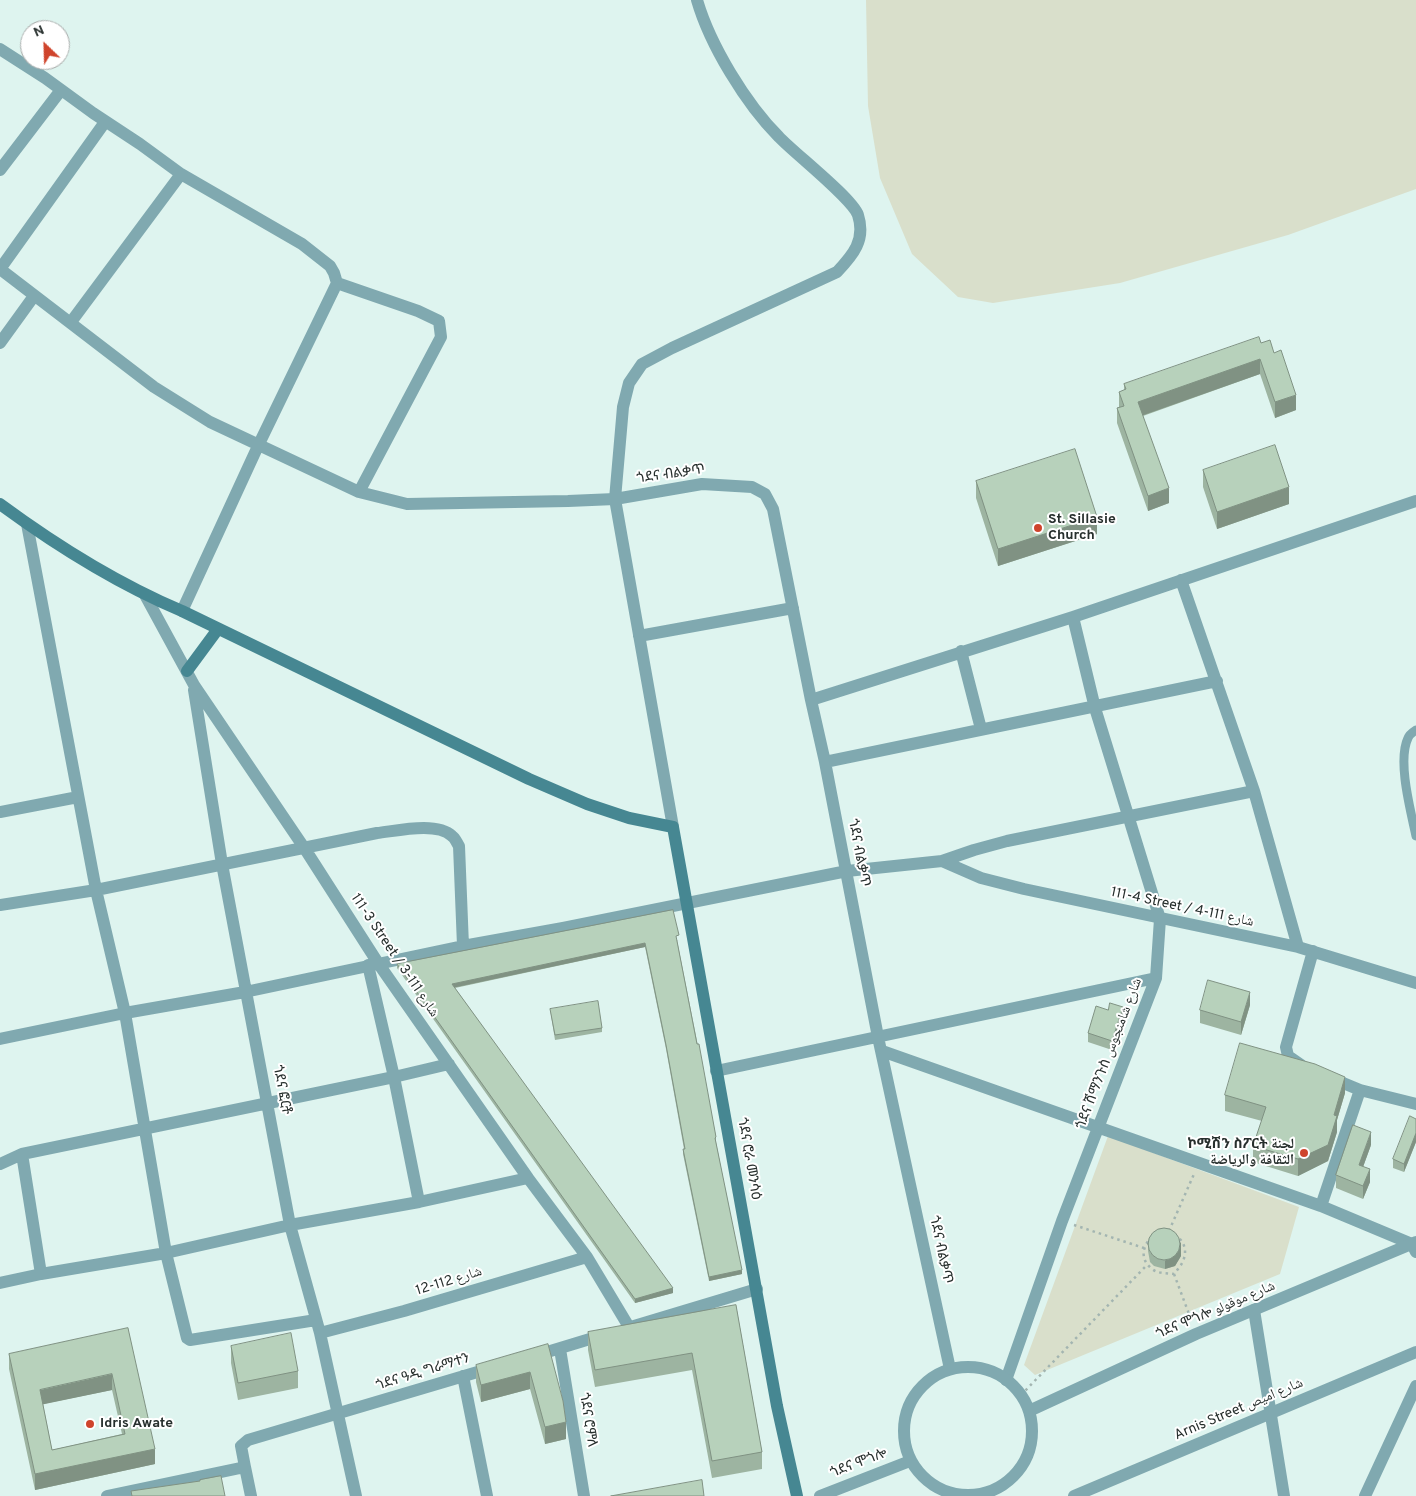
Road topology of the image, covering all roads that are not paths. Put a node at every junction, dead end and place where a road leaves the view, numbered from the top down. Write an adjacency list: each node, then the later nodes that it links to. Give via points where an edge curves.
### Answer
1 (697, 0): 14 (street, via 702,17 740,88 778,136 846,198 858,214 860,236 854,254 837,272 642,364 629,383 623,407)
2 (0, 49): 3 (street)
3 (61, 90): 4 (street); 5 (street)
4 (105, 122): 6 (street); 7 (street)
5 (0, 170)
6 (181, 174): 8 (street, via 302,244 330,266); 10 (street)
7 (0, 269): 9 (street, ጎደና ብልቃጥ)
8 (337, 283): 12 (street); 13 (street, via 438,321 441,337)
9 (34, 296): 10 (street, ጎደና ብልቃጥ); 11 (street)
10 (71, 322): 12 (street, ጎደና ብልቃጥ, via 154,388)
11 (0, 343)
12 (258, 446): 13 (street, ጎደና ብልቃጥ); 21 (street)
13 (359, 492): 14 (street, ጎደና ብልቃጥ, via 407,504)
14 (615, 499): 20 (street, ጎደና ብልቃጥ, via 702,484 752,487 764,494 773,509); 24 (street)
15 (1416, 501): 18 (street)
16 (0, 504): 17 (main road)
17 (27, 524): 19 (main road, via 68,552); 35 (street)
18 (1181, 580): 22 (street); 27 (street)
19 (145, 595): 21 (main road); 26 (street, 111-3 Street / شارع 111-3)
20 (793, 608): 24 (street); 29 (street, ጎደና ብልቃጥ)
21 (182, 611): 23 (main road)
22 (1072, 617): 25 (street); 30 (street, ጎደና ሽማንጉስ شارع شامنجوس)
23 (218, 629): 26 (main road); 38 (main road, via 529,779 587,804)
24 (639, 636): 38 (street)
25 (961, 651): 29 (street); 31 (street)
26 (187, 671): 28 (street, 111-3 Street / شارع 111-3)
27 (1217, 682): 30 (street); 34 (street)
28 (194, 685): 40 (street, 111-3 Street / شارع 111-3); 42 (street, ጎደና ፎርቶ)
29 (811, 700): 33 (street, ጎደና ብልቃጥ)
30 (1095, 708): 31 (street); 37 (street, ጎደና ሽማንጉስ شارع شامنجوس)
31 (981, 730): 33 (street)
32 (1416, 730): 39 (lane, via 1408,736 1404,751 1405,780)
33 (825, 762): 43 (street, ጎደና ብልቃጥ)
34 (1254, 790): 37 (street); 49 (street)
35 (78, 797): 36 (street); 44 (street)
36 (0, 812)
37 (1129, 816): 41 (street, via 1007,841); 47 (street, ጎደና ሽማንጉስ شارع شامنجوس)
38 (673, 827): 45 (main road, ጎደና ሮራ መንሳዕ)
39 (1416, 836)
40 (305, 848): 42 (street); 48 (street, via 419,828 451,835 459,846); 51 (street, 111-3 Street / شارع 111-3)
41 (942, 861): 43 (street); 47 (street, 111-4 Street / شارع 111-4, via 981,878)
42 (222, 864): 44 (street); 54 (street, ጎደና ፎርቶ)
43 (847, 871): 45 (street); 56 (street, ጎደና ብልቃጥ)
44 (96, 890): 46 (street); 55 (street)
45 (686, 904): 48 (street); 60 (main road, ጎደና ሮራ መንሳዕ)
46 (0, 905)
47 (1160, 919): 49 (street, 111-4 Street / شارع 111-4); 52 (street, ጎደና ሽማንጉስ شارع شامنجوس)
48 (463, 946): 51 (street)
49 (1298, 947): 50 (street, 111-4 Street / شارع 111-4)
50 (1313, 951): 53 (street, 111-4 Street / شارع 111-4); 62 (street, via 1286,1047 1288,1056 1295,1063)
51 (373, 964): 54 (street); 59 (street, 111-3 Street / شارع 111-3); 61 (street)
52 (1156, 978): 56 (street); 65 (street, ጎደና ሽማንጉስ شارع شامنجوس)
53 (1416, 984)
54 (245, 992): 55 (street); 63 (street, ጎደና ፎርቶ)
55 (126, 1013): 57 (street); 66 (street)
56 (878, 1037): 58 (street, ጎደና ብልቃጥ); 60 (street)
57 (0, 1039)
58 (882, 1051): 65 (street); 87 (street, ጎደና ብልቃጥ)
59 (449, 1064): 61 (street); 69 (street, 111-3 Street / شارع 111-3)
60 (716, 1071): 78 (main road, ጎደና ሮራ መንሳዕ)
61 (394, 1077): 63 (street); 70 (street)
62 (1360, 1090): 64 (street); 71 (street)
63 (268, 1102): 66 (street); 72 (street, ጎደና ፎርቶ)
64 (1416, 1104)
65 (1098, 1127): 71 (street); 89 (street, ጎደና ሽማንጉስ شارع شامنجوس)
66 (144, 1128): 67 (street); 74 (street)
67 (22, 1154): 68 (street); 76 (street)
68 (0, 1164)
69 (528, 1178): 70 (street); 75 (street, 111-3 Street / شارع 111-3)
70 (419, 1202): 72 (street)
71 (1321, 1206): 73 (street)
72 (290, 1225): 74 (street); 80 (street, ጎደና ፎርቶ)
73 (1415, 1246): 79 (street, ጎደና ሞጎሎ شارع موقولو)
74 (166, 1253): 76 (street); 80 (street, via 188,1340)
75 (587, 1257): 81 (street, 111-3 Street / شارع 111-3); 82 (street, شارع 112-12)
76 (41, 1274): 77 (street)
77 (0, 1283)
78 (757, 1289): 81 (street); 101 (main road, ጎደና ሮራ መንሳዕ, via 777,1406)
79 (1254, 1310): 91 (street, ጎደና ሞጎሎ شارع موقولو); 93 (street)
80 (316, 1320): 82 (street, ጎደና ፎርቶ)
81 (621, 1330): 83 (street)
82 (320, 1333): 92 (street, ጎደና ፎርቶ)
83 (560, 1349): 85 (street); 100 (street, ጎደና ሮምለ)
84 (1416, 1352): 93 (street, Arnis Street شارع اميص)
85 (525, 1359)
86 (507, 1364): 88 (street, ጎደና ዓዲ ግራማተን)
87 (950, 1369): 89 (street, via 970,1367 989,1370); 94 (street, via 933,1377 908,1405 903,1424 904,1443)
88 (463, 1376): 92 (street, ጎደና ዓዲ ግራማተን); 99 (street)
89 (1006, 1380): 91 (street, via 1021,1395)
90 (1416, 1386): 106 (street)
91 (1029, 1411): 103 (street, via 1031,1444 1022,1464 1009,1480)
92 (339, 1414): 95 (street, ጎደና ዓዲ ግራማተን, via 248,1440 242,1449); 98 (street, ጎደና ፎርቶ)
93 (1270, 1414): 104 (street, Arnis Street شارع اميص); 105 (street)
94 (910, 1461): 102 (street, ጎደና ሞጎሎ); 103 (street, via 921,1476 936,1487 953,1494)
95 (245, 1467): 96 (street); 97 (street)
96 (107, 1496)
97 (250, 1496)
98 (356, 1496)
99 (487, 1496)
100 (584, 1496)
101 (797, 1496)
102 (820, 1496)
103 (972, 1496)
104 (1074, 1496)
105 (1284, 1496)
106 (1364, 1496)

